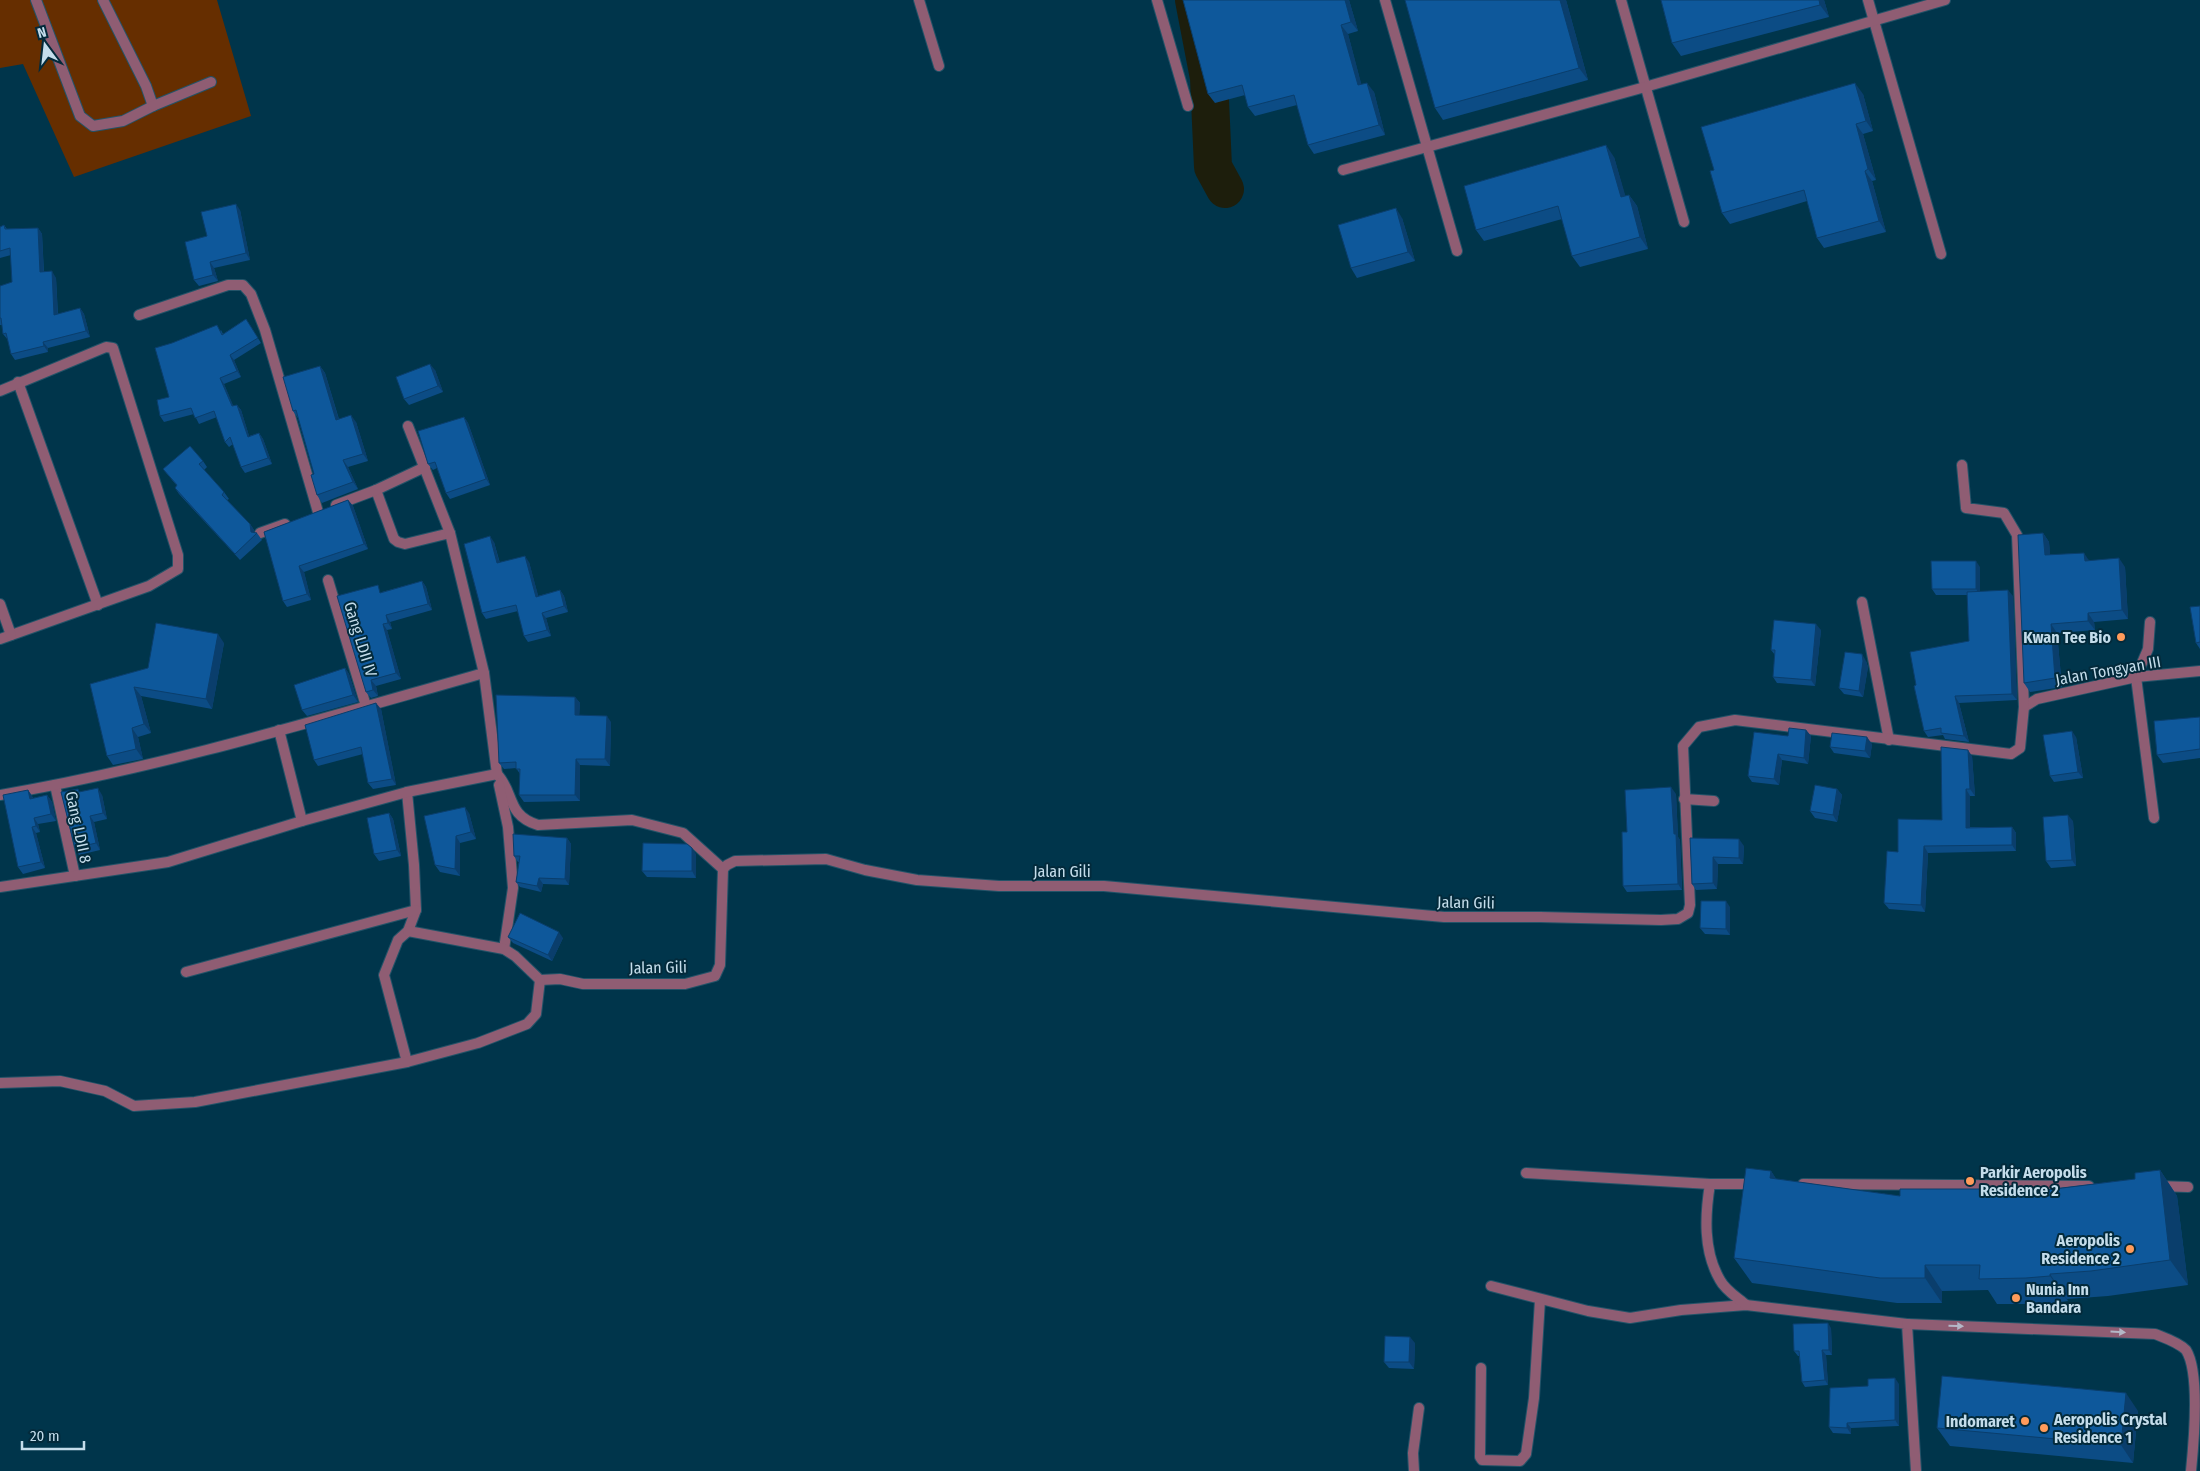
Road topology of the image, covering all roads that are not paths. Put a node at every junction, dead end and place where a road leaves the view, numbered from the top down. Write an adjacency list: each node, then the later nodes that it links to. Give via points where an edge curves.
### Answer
1 (36, 0): 13 (street, via 80,116 93,126 123,121)
2 (103, 0): 13 (street)
3 (920, 0): 10 (street)
4 (1157, 0): 14 (street)
5 (1385, 0): 15 (street)
6 (1622, 0): 12 (street)
7 (1868, 0): 9 (street)
8 (1945, 0): 9 (street)
9 (1874, 21): 12 (street); 19 (street)
10 (939, 66)
11 (211, 82): 13 (street)
12 (1645, 87): 15 (street); 17 (street)
13 (153, 106)
14 (1188, 106)
15 (1427, 147): 16 (street); 18 (street)
16 (1343, 170)
17 (1684, 222)
18 (1457, 251)
19 (1941, 254)
20 (139, 315): 26 (street, via 228,285 243,285 251,294 265,330 314,513)
21 (18, 382): 22 (street); 33 (street); 33 (street, via 106,347 113,348 178,555 178,569 149,586)
22 (0, 391)
23 (408, 426): 25 (street)
24 (1962, 465): 41 (street, via 1966,508 2004,513 2017,535)
25 (425, 467): 26 (street); 29 (street)
26 (376, 490): 29 (street, via 394,539 398,542 405,544)
27 (293, 521): 28 (street)
28 (260, 533)
29 (450, 533): 38 (street)
30 (328, 580): 40 (street, Gang LDII IV)
31 (1862, 602): 43 (street)
32 (0, 604): 35 (street)
33 (98, 605): 35 (street)
34 (2150, 622): 39 (street, via 2148,649)
35 (11, 635): 36 (street)
36 (0, 639)
37 (2200, 672): 39 (street, Jalan Tongyan III)
38 (484, 673): 40 (street); 44 (street)
39 (2136, 677): 41 (street, Jalan Tongyan III, via 2038,699); 50 (street)
40 (366, 706): 42 (street)
41 (2024, 707): 43 (street, via 2020,748 2011,754)
42 (279, 730): 45 (street); 51 (street)
43 (1890, 740): 48 (street, via 1735,720 1699,727 1683,746)
44 (497, 774): 46 (street); 52 (street, via 517,813 525,821 546,824 632,820 683,833); 57 (street, via 508,827 513,888)
45 (55, 785): 47 (street); 53 (street, Gang LDII 8)
46 (407, 792): 51 (street); 55 (street)
47 (0, 795)
48 (1684, 799): 49 (street); 52 (street, Jalan Gili, via 1690,905 1688,913 1661,920 1444,917 1104,886 998,886 917,880 826,859 735,861)
49 (1714, 802)
50 (2154, 818)
51 (302, 820): 53 (street, via 168,862)
52 (723, 869): 59 (street, Jalan Gili, via 720,965 715,976 685,984 583,984 560,979)
53 (74, 876): 54 (street)
54 (0, 886)
55 (416, 910): 56 (street); 58 (street)
56 (408, 930): 57 (street); 60 (street, via 398,940 384,975)
57 (504, 949): 59 (street)
58 (186, 972)
59 (540, 980): 60 (street, via 536,1014 527,1024)
60 (407, 1062): 61 (street, via 195,1102 134,1106 105,1091 60,1082)
61 (0, 1083)
62 (1526, 1172): 63 (street)
63 (1710, 1184): 64 (street); 71 (street, via 1705,1216 1711,1258 1720,1282)
64 (1770, 1184)
65 (1790, 1184): 66 (street)
66 (2098, 1186)
67 (2148, 1186): 68 (street)
68 (2188, 1187)
69 (1491, 1286): 70 (street)
70 (1540, 1300): 71 (street, via 1630,1318); 73 (street, via 1534,1398 1526,1454 1520,1461 1482,1460 1480,1457)
71 (1746, 1305): 72 (street)
72 (1907, 1324): 76 (street); 77 (street, one-way to 77, via 2155,1334 2179,1344 2194,1360 2198,1376)
73 (1481, 1368)
74 (1419, 1408): 75 (street)
75 (1414, 1471)
76 (1916, 1471)
77 (2191, 1471)

